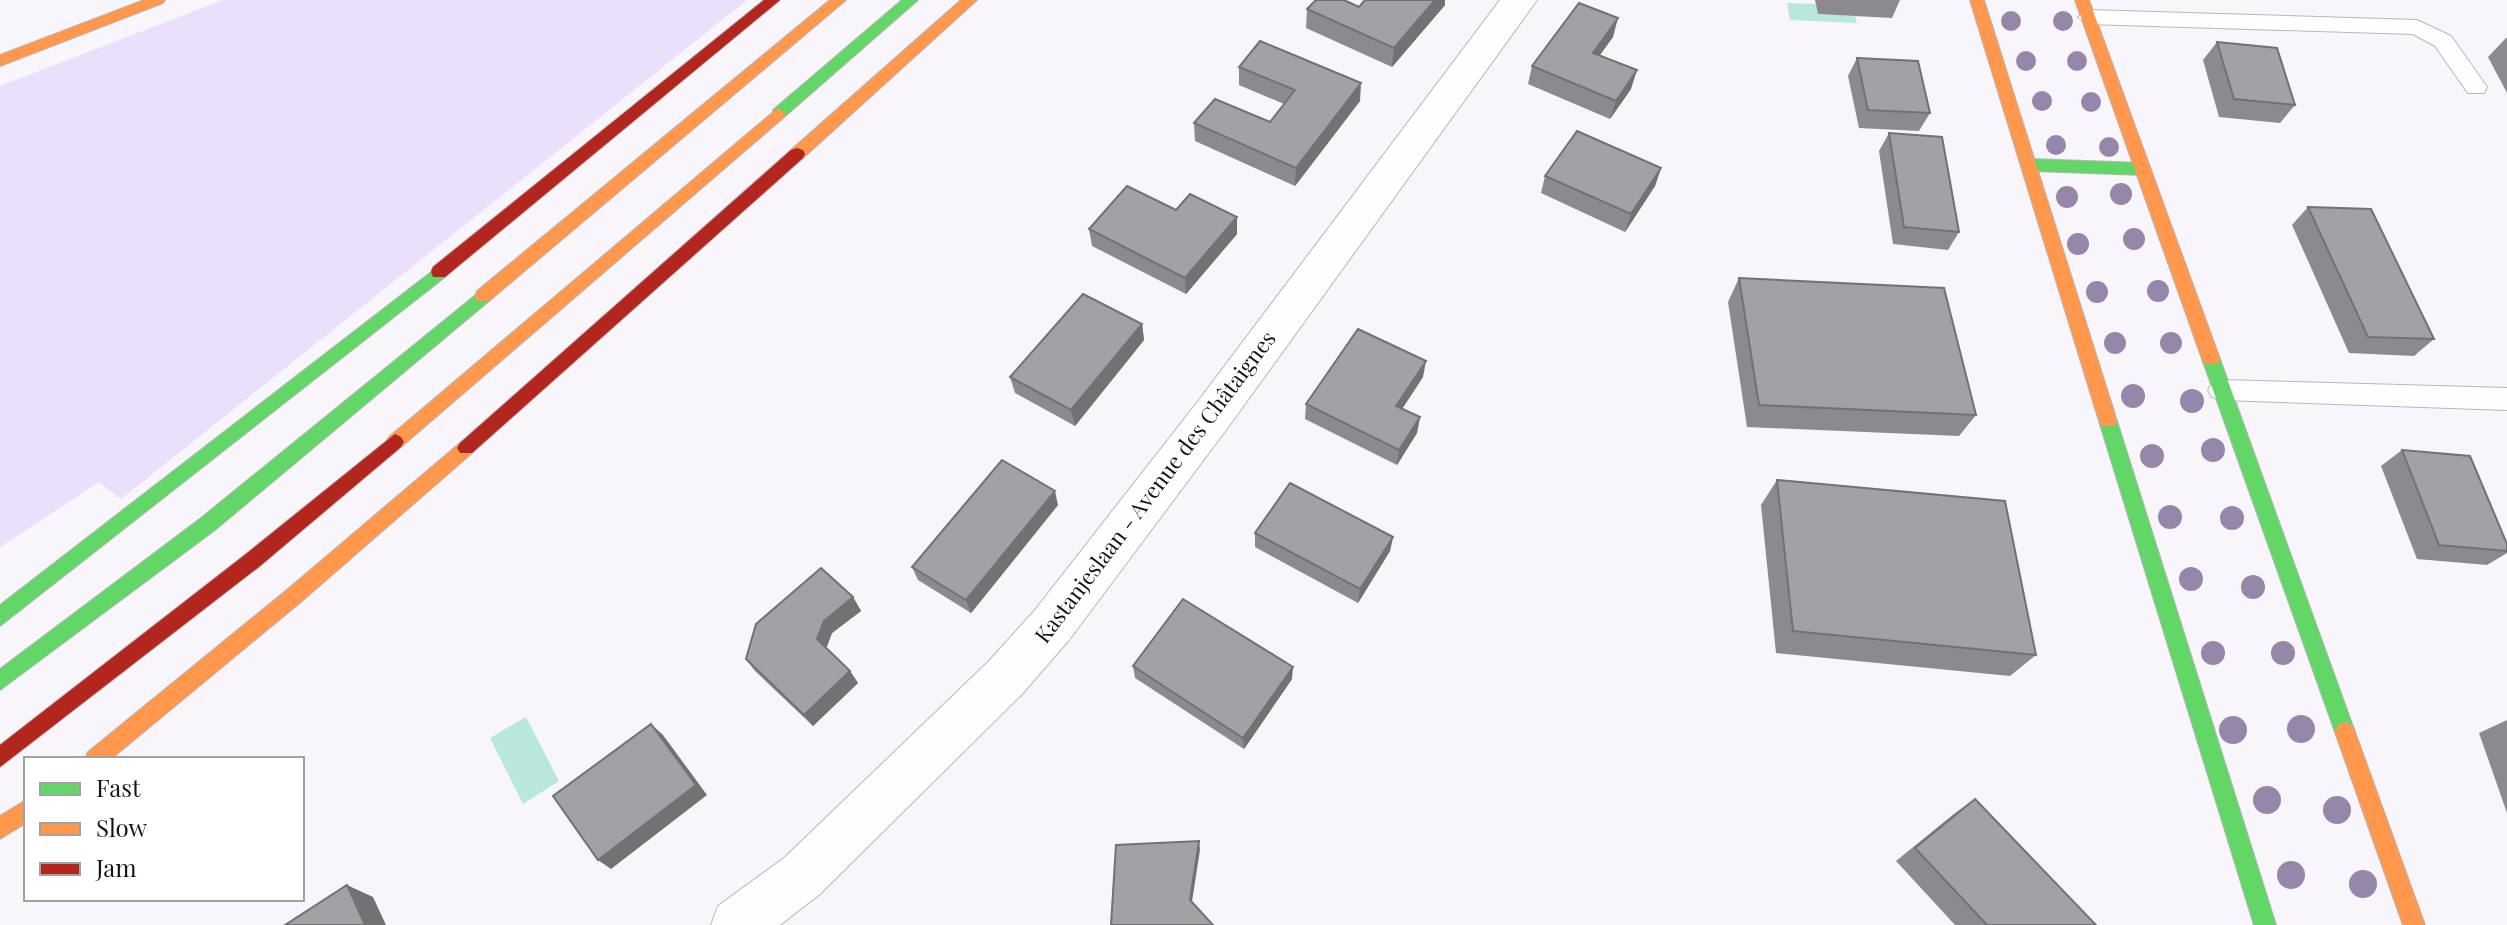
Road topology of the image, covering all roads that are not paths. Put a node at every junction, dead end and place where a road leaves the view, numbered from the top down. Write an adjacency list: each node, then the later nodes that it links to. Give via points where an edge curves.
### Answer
1 (158, 0): 9 (main road)
2 (773, 0): 15 (main road, via 382,318)
3 (839, 0): 16 (main road, via 208,524)
4 (911, 0): 17 (main road, via 483,369 253,560)
5 (970, 0): 18 (main road, via 523,399)
6 (1519, 0): 21 (street, Kastanjeslaan - Avenue des Châtaignes, via 1052,625 1006,677 802,876)
7 (1977, 0): 11 (main road)
8 (2085, 8): 10 (lane, via 2417,27 2443,41); 12 (main road)
9 (0, 61)
10 (2476, 87)
11 (2031, 165): 12 (main road); 22 (main road)
12 (2142, 169): 13 (main road)
13 (2221, 390): 14 (lane); 23 (main road)
14 (2507, 399)
15 (0, 617)
16 (0, 681)
17 (0, 757)
18 (97, 757)
19 (24, 811): 20 (main road)
20 (0, 829)
21 (737, 925)
22 (2265, 925)
23 (2414, 925)

